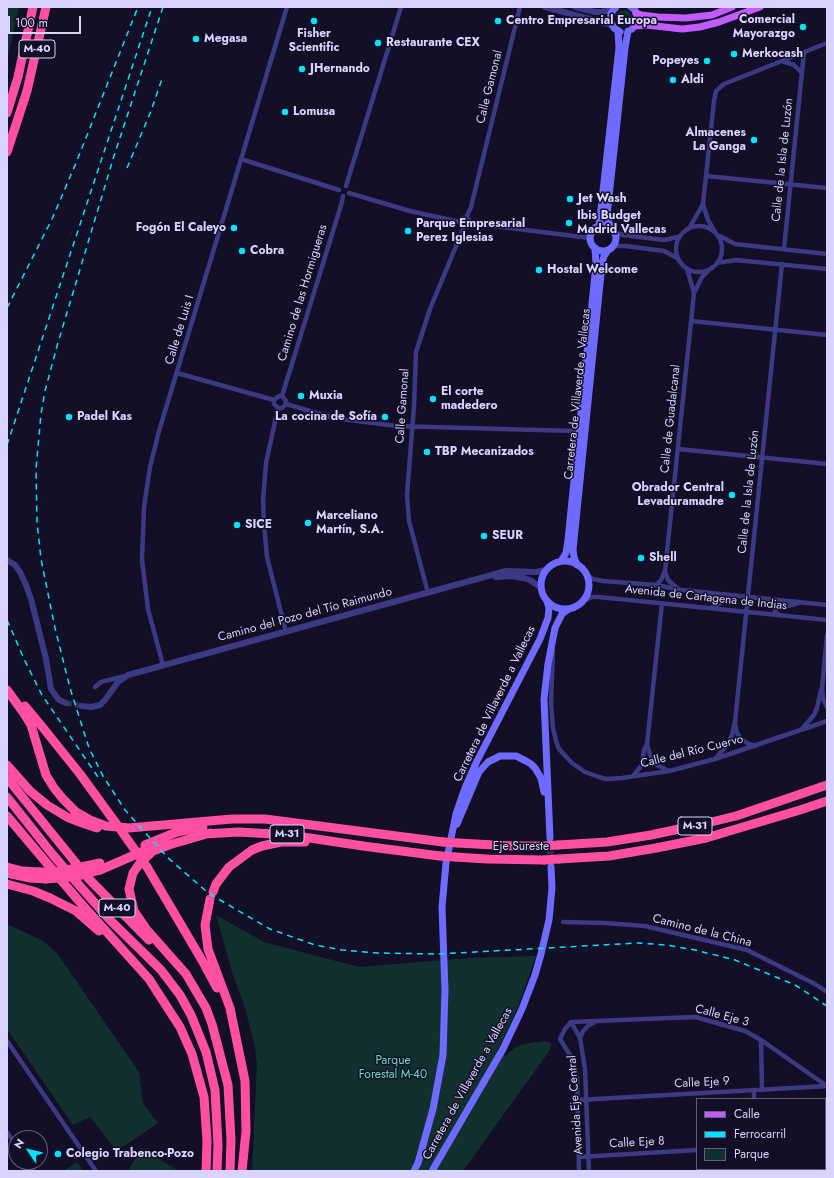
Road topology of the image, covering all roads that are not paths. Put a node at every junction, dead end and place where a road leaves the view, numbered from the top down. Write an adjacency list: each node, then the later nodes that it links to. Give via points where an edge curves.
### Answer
1 (33, 7): 20 (highway, M-40, via 20,70)
2 (46, 7): 21 (highway, M-40, via 27,91)
3 (287, 7): 22 (street, Calle de Luis I)
4 (401, 7): 25 (street)
5 (520, 7): 31 (street, Calle Gamonal, via 471,207)
6 (545, 7): 12 (street)
7 (575, 7): 10 (street, via 595,12)
8 (732, 7): 11 (main road, via 712,15 686,18 647,16)
9 (760, 7): 13 (main road, via 700,27 682,29)
10 (615, 8): 12 (main road, via 610,17)
11 (633, 9): 13 (main road, via 637,17)
12 (612, 25): 14 (main road)
13 (635, 26): 15 (main road)
14 (618, 31): 15 (main road); 34 (main road, via 619,48)
15 (628, 31): 37 (main road, via 624,48 607,215)
16 (827, 43): 17 (street)
17 (804, 52): 18 (street); 19 (street, Calle de la Isla de Luzón)
18 (782, 61): 19 (street, via 794,64); 23 (street, via 724,84 716,91)
19 (802, 73): 24 (street, Calle de la Isla de Luzón)
20 (7, 113)
21 (7, 152)
22 (241, 159): 27 (street); 55 (street, Calle de Luis I)
23 (706, 176): 24 (street); 30 (street)
24 (790, 184): 26 (street); 43 (street, Calle de la Isla de Luzón)
25 (346, 186): 27 (street); 28 (street)
26 (827, 188)
27 (339, 190): 29 (street)
28 (349, 193): 29 (street); 32 (street)
29 (343, 196): 56 (street, Camino de las Hormigueras)
30 (703, 204): 36 (street); 38 (street)
31 (466, 218): 32 (street); 33 (street)
32 (460, 222): 35 (street)
33 (470, 223): 35 (street); 39 (street)
34 (599, 226): 37 (main road); 39 (main road)
35 (464, 227): 60 (street, Calle Gamonal, via 430,309 416,352)
36 (690, 227): 38 (street, via 703,226); 40 (street)
37 (613, 231): 40 (street, via 623,235 664,240); 42 (main road, via 616,239)
38 (716, 233): 43 (street, via 735,244); 46 (street, via 722,251)
39 (590, 238): 41 (main road)
40 (678, 238): 45 (street, via 675,251)
41 (595, 248): 42 (main road, via 601,251); 66 (main road, Carretera de Villaverde a Vallecas, via 596,264 568,540)
42 (611, 248): 45 (street, via 626,246 664,251); 67 (main road, Carretera de Villaverde a Vallecas, via 604,256 602,264 572,550)
43 (784, 249): 44 (street)
44 (827, 254)
45 (677, 258): 48 (street)
46 (717, 263): 47 (street, via 736,260); 50 (street)
47 (782, 264): 49 (street); 53 (street, Calle de la Isla de Luzón)
48 (687, 269): 50 (street, via 694,272); 51 (street, Calle de Guadalcanal)
49 (827, 269)
50 (709, 270): 51 (street, Calle de Guadalcanal)
51 (694, 292): 52 (street, Calle de Guadalcanal)
52 (691, 321): 53 (street); 62 (street, Calle de Guadalcanal)
53 (775, 329): 54 (street); 63 (street, Calle de la Isla de Luzón)
54 (827, 335)
55 (177, 373): 57 (street); 91 (street, Calle de Luis I, via 153,452 142,526 142,560 146,592)
56 (282, 396): 57 (street); 58 (street)
57 (274, 400): 59 (street, via 275,407)
58 (286, 404): 59 (street, via 285,407); 60 (street, via 334,418)
59 (278, 408): 88 (street, via 266,463 263,501 267,557)
60 (412, 427): 61 (street); 75 (street, Calle Gamonal, via 408,508)
61 (573, 431)
62 (678, 449): 63 (street); 69 (street, Calle de Guadalcanal)
63 (762, 458): 64 (street); 77 (street, Calle de la Isla de Luzón)
64 (827, 464)
65 (7, 560): 96 (street, via 20,572 31,599 51,689 58,700)
66 (561, 561): 67 (main road); 68 (main road)
67 (577, 565): 70 (main road)
68 (545, 570): 71 (street, Camino del Pozo del Tío Raimundo, via 506,571); 73 (main road)
69 (665, 571): 72 (street, Calle de Guadalcanal); 74 (street, via 670,583)
70 (586, 574): 72 (street, Avenida de Cartagena de Indias, via 603,582); 79 (main road, via 589,589)
71 (489, 577): 73 (street, Camino del Pozo del Tío Raimundo, via 524,578); 75 (street, Camino del Pozo del Tío Raimundo)
72 (656, 585): 74 (street, Avenida de Cartagena de Indias)
73 (540, 587): 78 (main road)
74 (678, 589): 76 (street, Avenida de Cartagena de Indias)
75 (428, 593): 88 (street, Camino del Pozo del Tío Raimundo)
76 (720, 594): 77 (street, Avenida de Cartagena de Indias); 83 (street, via 722,602)
77 (748, 596): 81 (street, Avenida de Cartagena de Indias); 85 (street, Calle de la Isla de Luzón)
78 (547, 601): 84 (main road, via 559,608); 118 (main road, Carretera de Villaverde a Vallecas, via 549,613 546,625 534,653 477,760 456,814)
79 (583, 601): 80 (street, Avenida de Cartagena de Indias, via 598,597); 84 (main road)
80 (662, 603): 83 (street, Avenida de Cartagena de Indias); 102 (street)
81 (803, 603): 82 (street, Avenida de Cartagena de Indias); 86 (street, via 777,605 775,611)
82 (827, 604)
83 (710, 608): 85 (street, Avenida de Cartagena de Indias)
84 (569, 609): 90 (main road, Carretera de Villaverde a Vallecas, via 558,619)
85 (747, 612): 86 (street, Avenida de Cartagena de Indias); 100 (street, Calle de la Isla de Luzón)
86 (779, 615): 87 (street, Avenida de Cartagena de Indias)
87 (827, 620)
88 (286, 632): 91 (street, Camino del Pozo del Tío Raimundo)
89 (827, 635): 95 (street)
90 (553, 638): 107 (street, Calle del Río Cuervo, via 552,715 554,735 559,748 579,769 591,775 606,779); 118 (main road, Carretera de Villaverde a Vallecas, via 544,699 550,835 542,783 538,773 526,761 516,756 505,755 488,762 479,772)
91 (163, 666): 92 (street, Camino del Pozo del Tío Raimundo)
92 (128, 675): 93 (street, Camino del Pozo del Tío Raimundo); 97 (street, Camino del Pozo del Tío Raimundo, via 118,682 100,705)
93 (95, 686)
94 (7, 689): 114 (highway, via 30,725 46,775 76,812 90,820 114,827 152,827); 130 (highway, bridge, via 44,729 147,867 215,983)
95 (822, 689): 98 (street); 101 (street, via 814,715)
96 (66, 703)
97 (82, 706)
98 (827, 707)
99 (827, 721): 101 (street, Calle del Río Cuervo)
100 (735, 722): 103 (street, Calle de la Isla de Luzón, via 740,738); 104 (street, Calle de la Isla de Luzón, via 727,745)
101 (800, 731): 103 (street, Calle del Río Cuervo)
102 (647, 744): 106 (street, via 654,762); 107 (street, via 642,765)
103 (756, 746): 104 (street, Calle del Río Cuervo)
104 (715, 759): 106 (street, Calle del Río Cuervo)
105 (7, 764): 114 (highway, via 30,791 47,805 67,817 99,829 129,832 169,828)
106 (669, 771): 107 (street, Calle del Río Cuervo)
107 (632, 777)
108 (7, 778): 134 (highway, M-40, via 88,878 169,962 190,989)
109 (827, 785): 115 (highway, Eje Sureste / M-31, bridge, via 736,816 607,842 542,846 458,843)
110 (7, 797): 117 (highway, M-40)
111 (827, 801): 119 (highway, Eje Sureste / M-31, bridge, via 706,838 609,856 544,860 487,859)
112 (7, 806): 117 (highway)
113 (7, 816): 126 (highway)
114 (185, 823): 115 (highway, M-31, via 265,819)
115 (306, 824): 121 (highway, via 285,826 235,823 197,827 177,832)
116 (210, 833): 119 (highway, Eje Sureste / M-31, via 282,834); 121 (highway, via 165,842); 134 (highway, via 153,851 133,873 129,889 134,911 147,930 186,974 206,1008)
117 (38, 835): 148 (highway, M-40, via 110,920 161,970 191,1015 206,1052 215,1090)
118 (452, 835): 151 (main road, Carretera de Villaverde a Vallecas, via 446,863 442,907 445,990 443,1055 433,1109)
119 (363, 846): 130 (highway, via 336,846 311,842 262,846 229,867 216,884 205,925 208,949 230,1008)
120 (7, 867): 121 (highway, bridge, via 39,872)
121 (100, 867): 123 (highway, bridge, via 78,876 46,879)
122 (551, 867): 152 (main road, Carretera de Villaverde a Vallecas, via 549,920 535,976 503,1049)
123 (7, 873)
124 (7, 884): 126 (highway, via 33,891 76,911)
125 (564, 922): 127 (street, Camino de la China, via 645,926 747,950)
126 (132, 960): 141 (highway, via 163,999 192,1054 204,1097)
127 (827, 992)
128 (597, 1021): 129 (street, Calle Eje 3); 131 (street, via 583,1031); 132 (street, Calle Eje 3, via 695,1017 745,1032)
129 (571, 1022): 131 (street); 139 (street, Avenida Eje Central, via 560,1038 573,1060)
130 (234, 1030): 150 (highway, via 245,1081 246,1131)
131 (580, 1038): 140 (street, Avenida Eje Central)
132 (761, 1040): 135 (street, Calle Eje 3); 136 (street)
133 (7, 1041): 145 (street)
134 (218, 1044): 149 (highway, M-40, via 228,1085)
135 (827, 1086): 136 (street, Calle Eje 9)
136 (762, 1090): 137 (street, Calle Eje 9)
137 (754, 1091): 138 (street); 140 (street, Calle Eje 9)
138 (754, 1098)
139 (578, 1100): 140 (street, Calle Eje 9); 144 (street, Avenida Eje Central)
140 (586, 1100): 143 (street, Avenida Eje Central)
141 (207, 1141): 146 (highway); 147 (highway)
142 (696, 1150): 143 (street, Calle Eje 8)
143 (589, 1156): 144 (street, Calle Eje 8); 154 (street, Avenida Eje Central)
144 (579, 1157): 153 (street, Avenida Eje Central)
145 (96, 1171)
146 (203, 1171)
147 (206, 1171)
148 (217, 1171)
149 (230, 1171)
150 (242, 1171)
151 (414, 1171)
152 (432, 1171)
153 (579, 1171)
154 (590, 1171)

